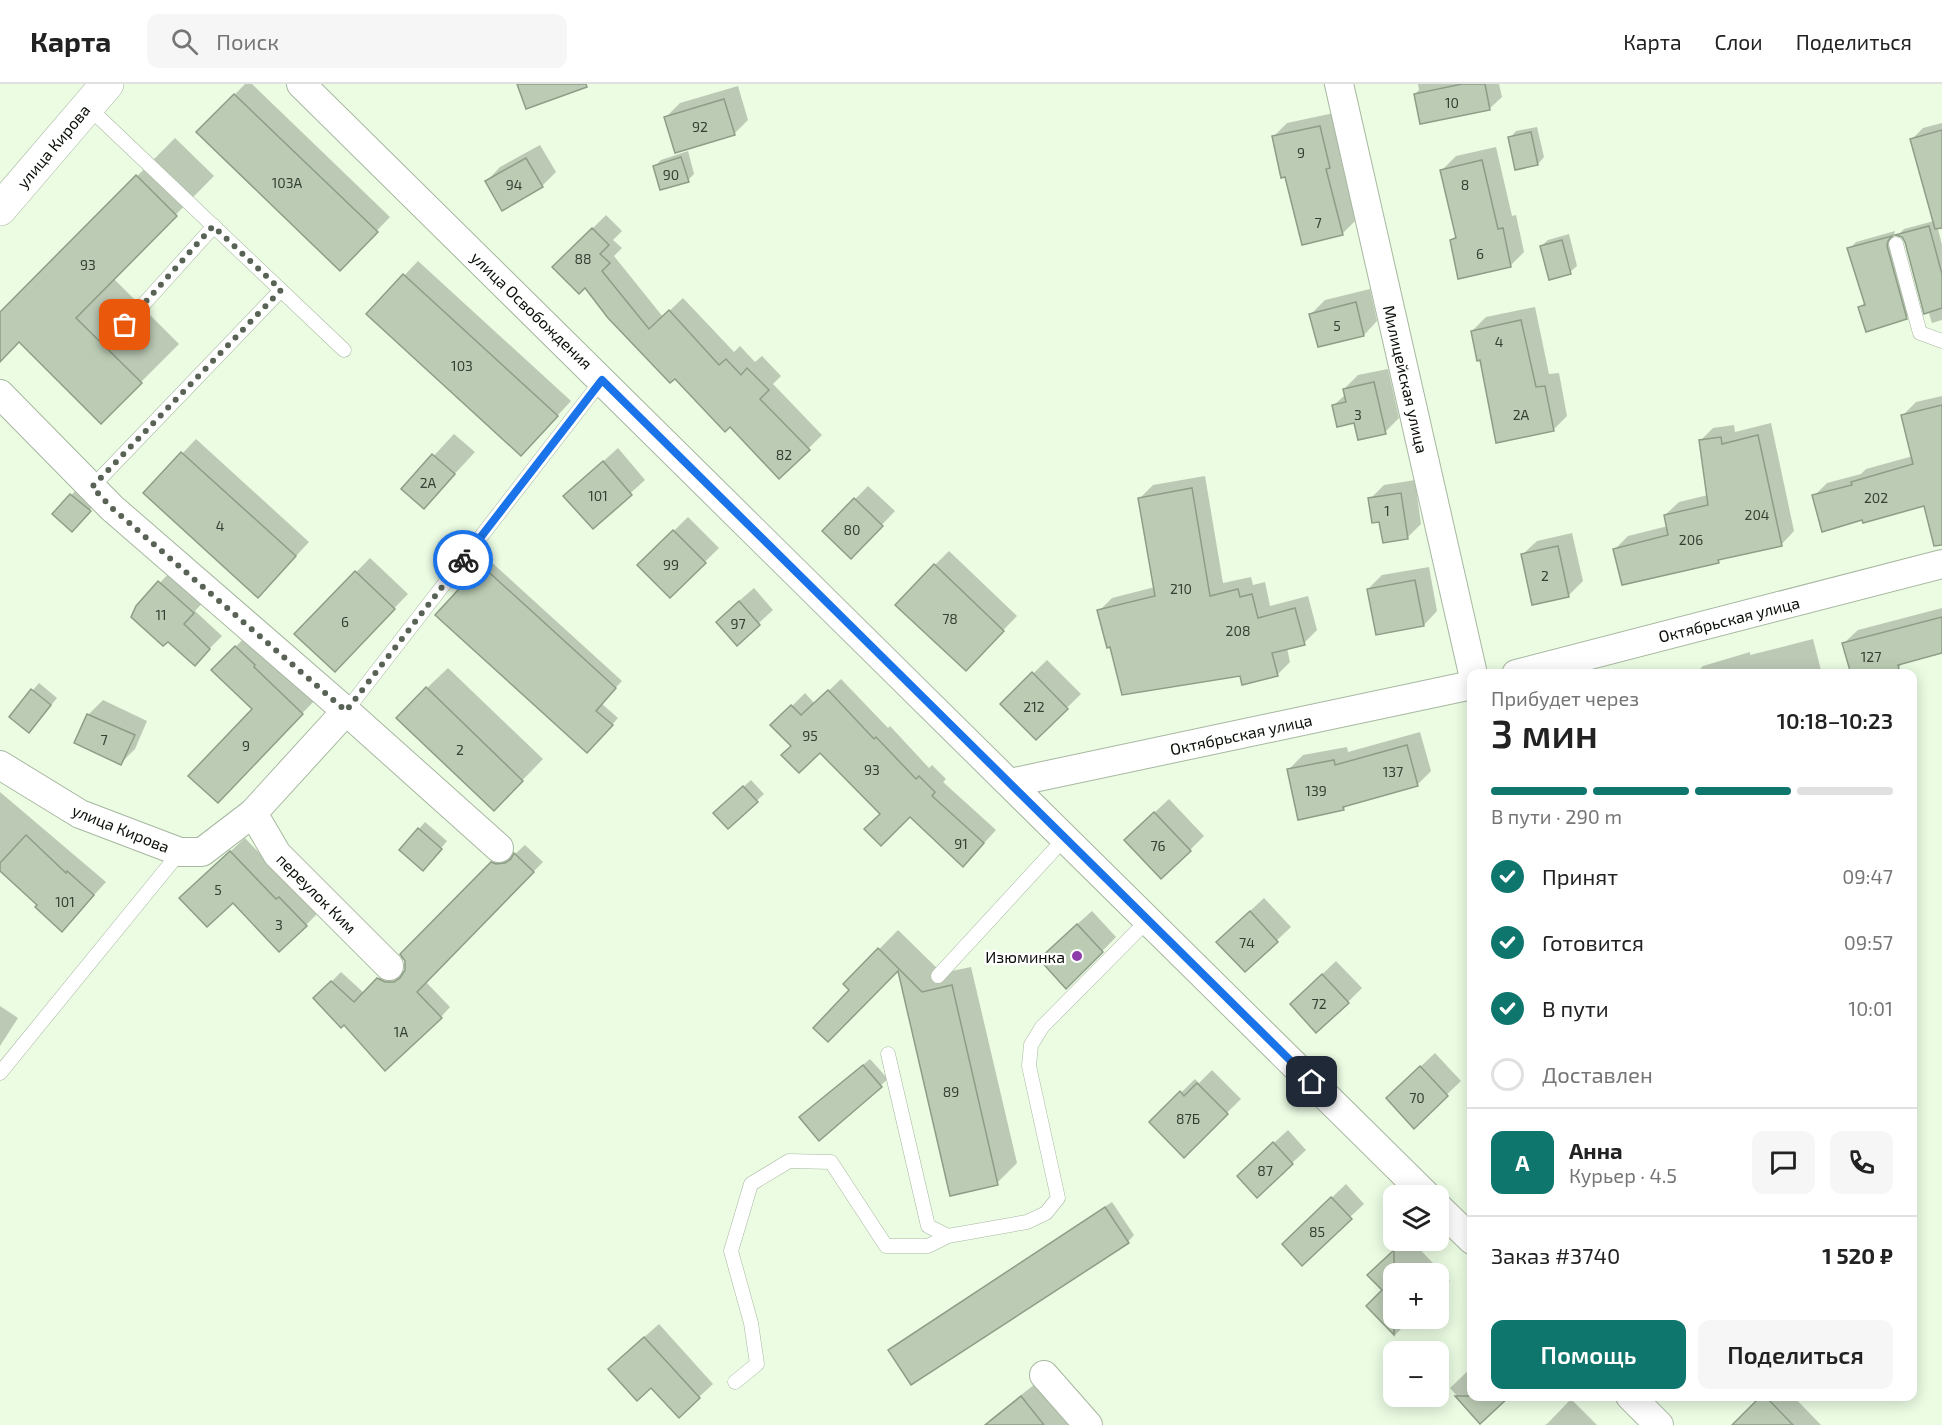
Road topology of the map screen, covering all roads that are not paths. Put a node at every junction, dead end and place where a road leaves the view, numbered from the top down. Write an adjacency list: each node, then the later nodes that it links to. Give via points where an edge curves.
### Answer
1 (301, 84): 11 (street, улица Освобождения)
2 (1339, 84): 15 (street, Милицейская улица)
3 (97, 95): 4 (main road, улица Кирова); 5 (lane)
4 (0, 209)
5 (213, 226): 7 (lane); 8 (lane)
6 (1896, 244): 9 (lane, via 1920,333)
7 (281, 290): 10 (lane); 13 (lane)
8 (125, 325)
9 (1942, 341)
10 (344, 350)
11 (602, 380): 18 (lane); 20 (street, улица Освобождения)
12 (0, 394): 13 (street)
13 (92, 487): 18 (street)
14 (1942, 564): 16 (street, Октябрьская улица)
15 (1472, 669)
16 (1535, 669)
17 (1467, 686): 20 (street, Октябрьская улица)
18 (346, 711): 21 (street); 23 (street)
19 (0, 765): 24 (street, улица Кирова, via 80,814)
20 (1010, 783): 22 (street, улица Освобождения)
21 (253, 813): 24 (street, via 202,852); 26 (street, переулок Ким, via 277,854)
22 (1065, 838): 25 (street, улица Освобождения); 27 (lane)
23 (499, 848)
24 (180, 852): 29 (lane)
25 (1149, 920): 30 (street, улица Освобождения); 33 (lane, via 1042,1027 1031,1045 1029,1066 1058,1197 1046,1214 1027,1222)
26 (389, 966)
27 (938, 976)
28 (888, 1054): 33 (lane, via 928,1226)
29 (0, 1073)
30 (1416, 1185)
31 (1449, 1218): 32 (street)
32 (1467, 1235)
33 (948, 1236): 35 (lane, via 928,1246 886,1246 831,1162 789,1161 751,1184 731,1251 757,1364)
34 (1044, 1375): 37 (street)
35 (735, 1382)
36 (1635, 1401): 38 (street)
37 (1088, 1425)
38 (1659, 1425)

